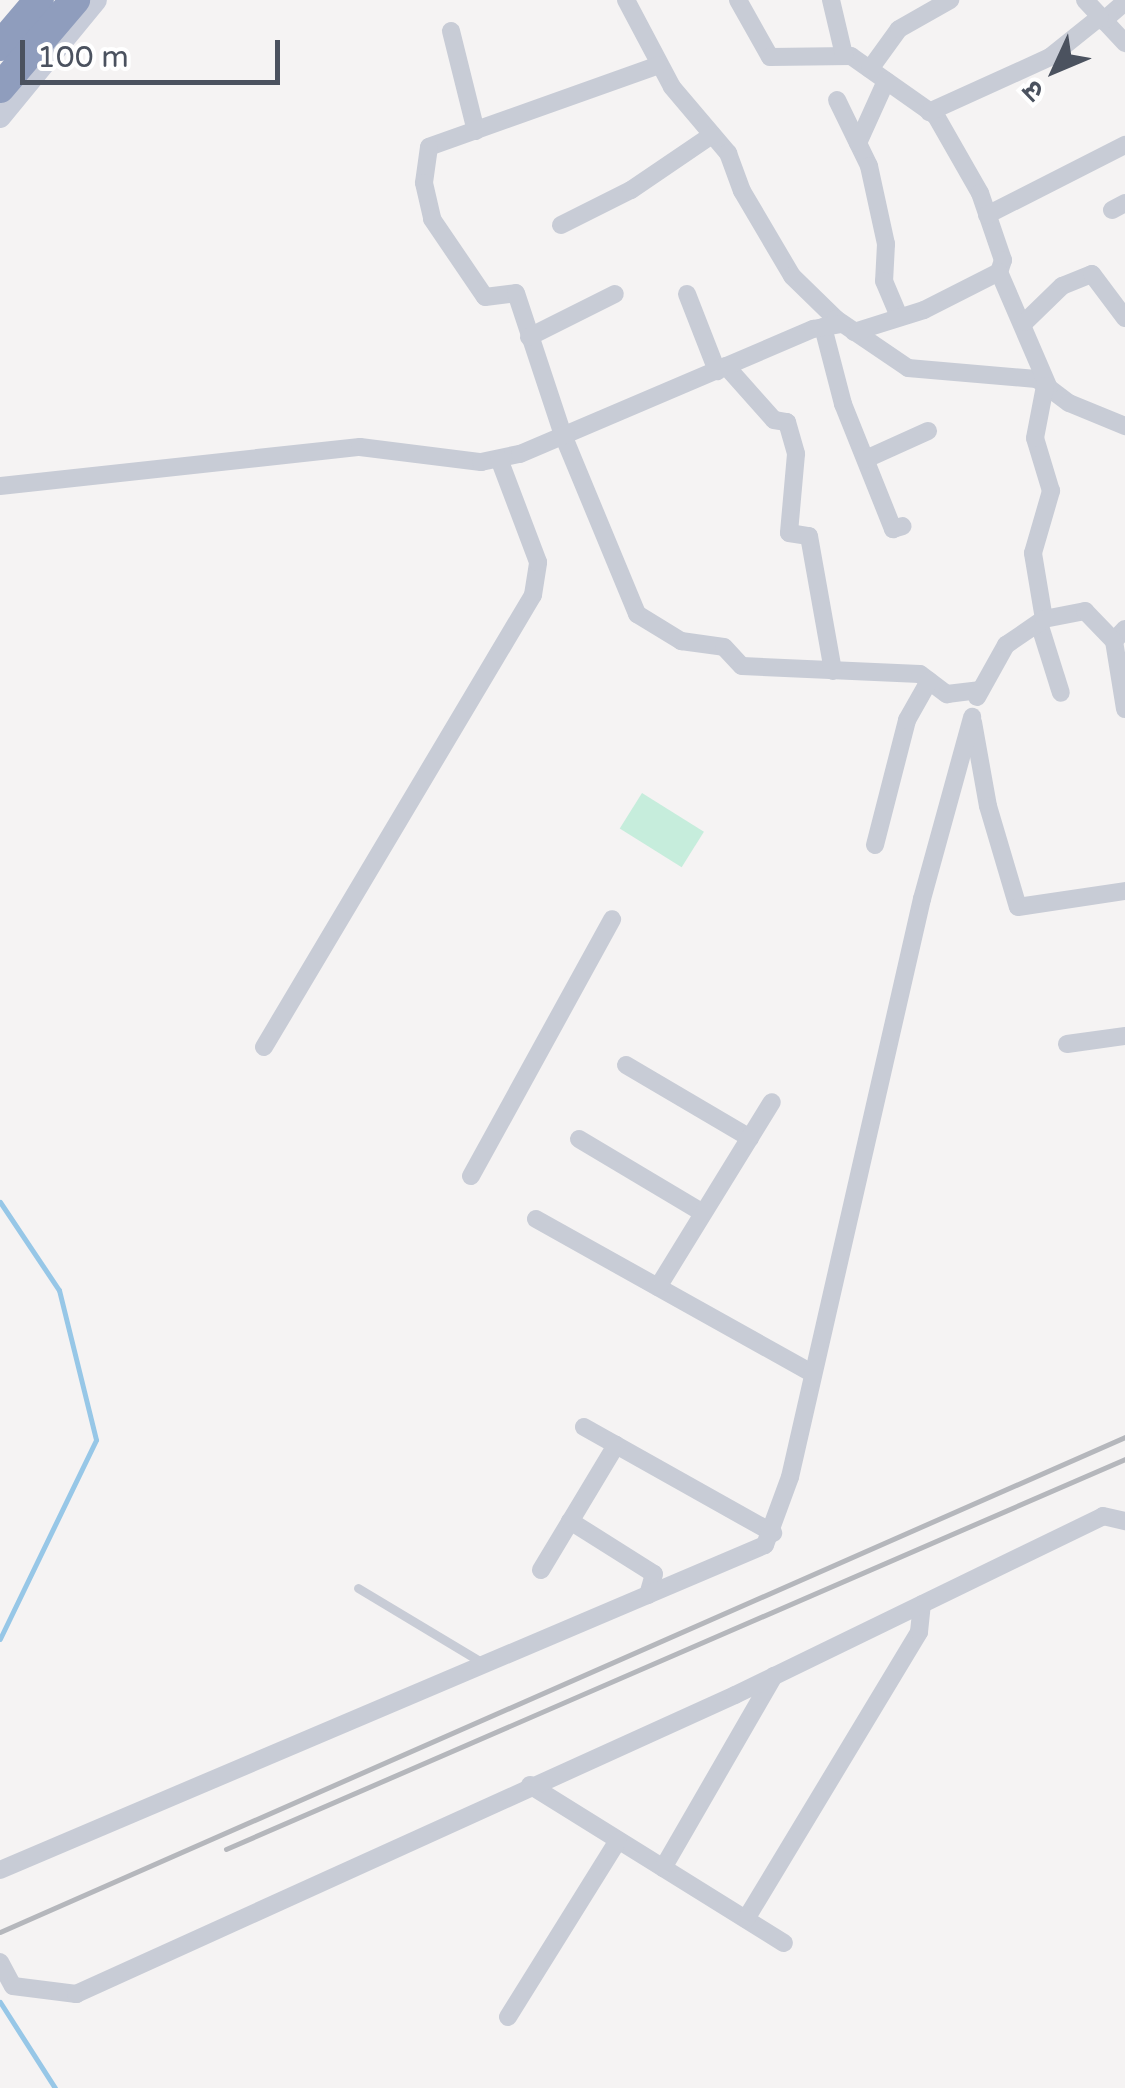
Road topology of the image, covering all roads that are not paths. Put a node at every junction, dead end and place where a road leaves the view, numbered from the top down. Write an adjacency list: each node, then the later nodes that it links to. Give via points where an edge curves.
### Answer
1 (38, 0): 14 (highway)
2 (74, 0): 19 (highway)
3 (96, 0): 22 (street)
4 (626, 0): 16 (street)
5 (738, 0): 15 (street, via 770,58)
6 (832, 0): 15 (street)
7 (950, 0): 10 (street)
8 (1085, 0): 11 (street)
9 (1125, 2): 11 (street)
10 (928, 6): 17 (street, via 899,29)
11 (1102, 19): 13 (street); 21 (street, via 1050,57)
12 (450, 31): 23 (street)
13 (1125, 44)
14 (0, 46)
15 (844, 55): 17 (street)
16 (659, 65): 23 (street); 24 (street)
17 (870, 69): 18 (street)
18 (886, 81): 21 (street); 25 (street)
19 (0, 88)
20 (836, 100): 25 (street)
21 (929, 112): 27 (street, via 955,144)
22 (0, 117)
23 (476, 131): 36 (street, via 429,148 424,183 432,219 485,297 516,293)
24 (712, 135): 28 (street, via 632,190); 35 (street, via 792,276)
25 (858, 143): 32 (street, via 881,214 884,281)
26 (1125, 145): 27 (street)
27 (987, 215): 29 (street, via 1003,260)
28 (562, 225)
29 (998, 272): 32 (street); 34 (street)
30 (616, 294): 36 (street)
31 (687, 294): 37 (street)
32 (899, 317): 35 (street)
33 (1125, 318): 34 (street, via 1092,274 1062,286)
34 (1025, 322): 38 (street)
35 (840, 328): 37 (street); 38 (street, via 908,368 1037,379); 43 (street, via 843,404)
36 (530, 337): 41 (street)
37 (722, 368): 41 (street); 48 (street, via 774,420 787,422 796,454 789,533 809,536)
38 (1047, 387): 39 (street); 46 (street, via 1035,438 1051,491 1032,553)
39 (1125, 426)
40 (928, 431): 43 (street)
41 (562, 435): 42 (street); 48 (street, via 636,614 681,641 724,647 742,666)
42 (499, 459): 44 (street, via 360,447); 59 (street, via 538,562 533,595)
43 (866, 459): 45 (street, via 893,530)
44 (0, 486)
45 (903, 526)
46 (1042, 621): 47 (street, via 1085,611); 50 (street, via 1006,645); 51 (street)
47 (1119, 635): 52 (street)
48 (832, 671): 49 (street, via 920,674)
49 (929, 681): 50 (street, via 947,694); 54 (street, via 907,720)
50 (979, 690): 53 (street)
51 (1061, 693)
52 (1125, 709)
53 (972, 716): 55 (street, via 988,806 1018,907); 68 (street)
54 (875, 844)
55 (1125, 891)
56 (612, 920): 64 (street)
57 (1125, 1036): 58 (street)
58 (1067, 1044)
59 (264, 1048)
60 (626, 1065): 62 (street)
61 (772, 1102): 62 (street)
62 (750, 1138): 65 (street)
63 (580, 1139): 65 (street)
64 (471, 1176)
65 (703, 1214): 67 (street)
66 (536, 1219): 67 (street)
67 (658, 1287): 68 (street)
68 (810, 1372): 73 (street)
69 (584, 1427): 70 (street)
70 (616, 1445): 71 (street); 73 (street)
71 (570, 1521): 74 (street); 76 (street, via 654,1574)
72 (1125, 1521): 77 (street, via 1103,1516)
73 (773, 1532): 76 (street, via 765,1545)
74 (541, 1570)
75 (358, 1588): 78 (lane)
76 (648, 1595): 78 (street)
77 (922, 1604): 79 (street); 84 (street, via 919,1632)
78 (481, 1662): 83 (street)
79 (774, 1676): 80 (street); 82 (street)
80 (530, 1786): 81 (street); 87 (street, via 76,1994)
81 (618, 1840): 82 (street); 88 (street)
82 (664, 1868): 84 (street)
83 (0, 1870)
84 (746, 1919): 85 (street)
85 (784, 1943)
86 (0, 1962): 87 (street)
87 (6, 1992)
88 (508, 2017)

